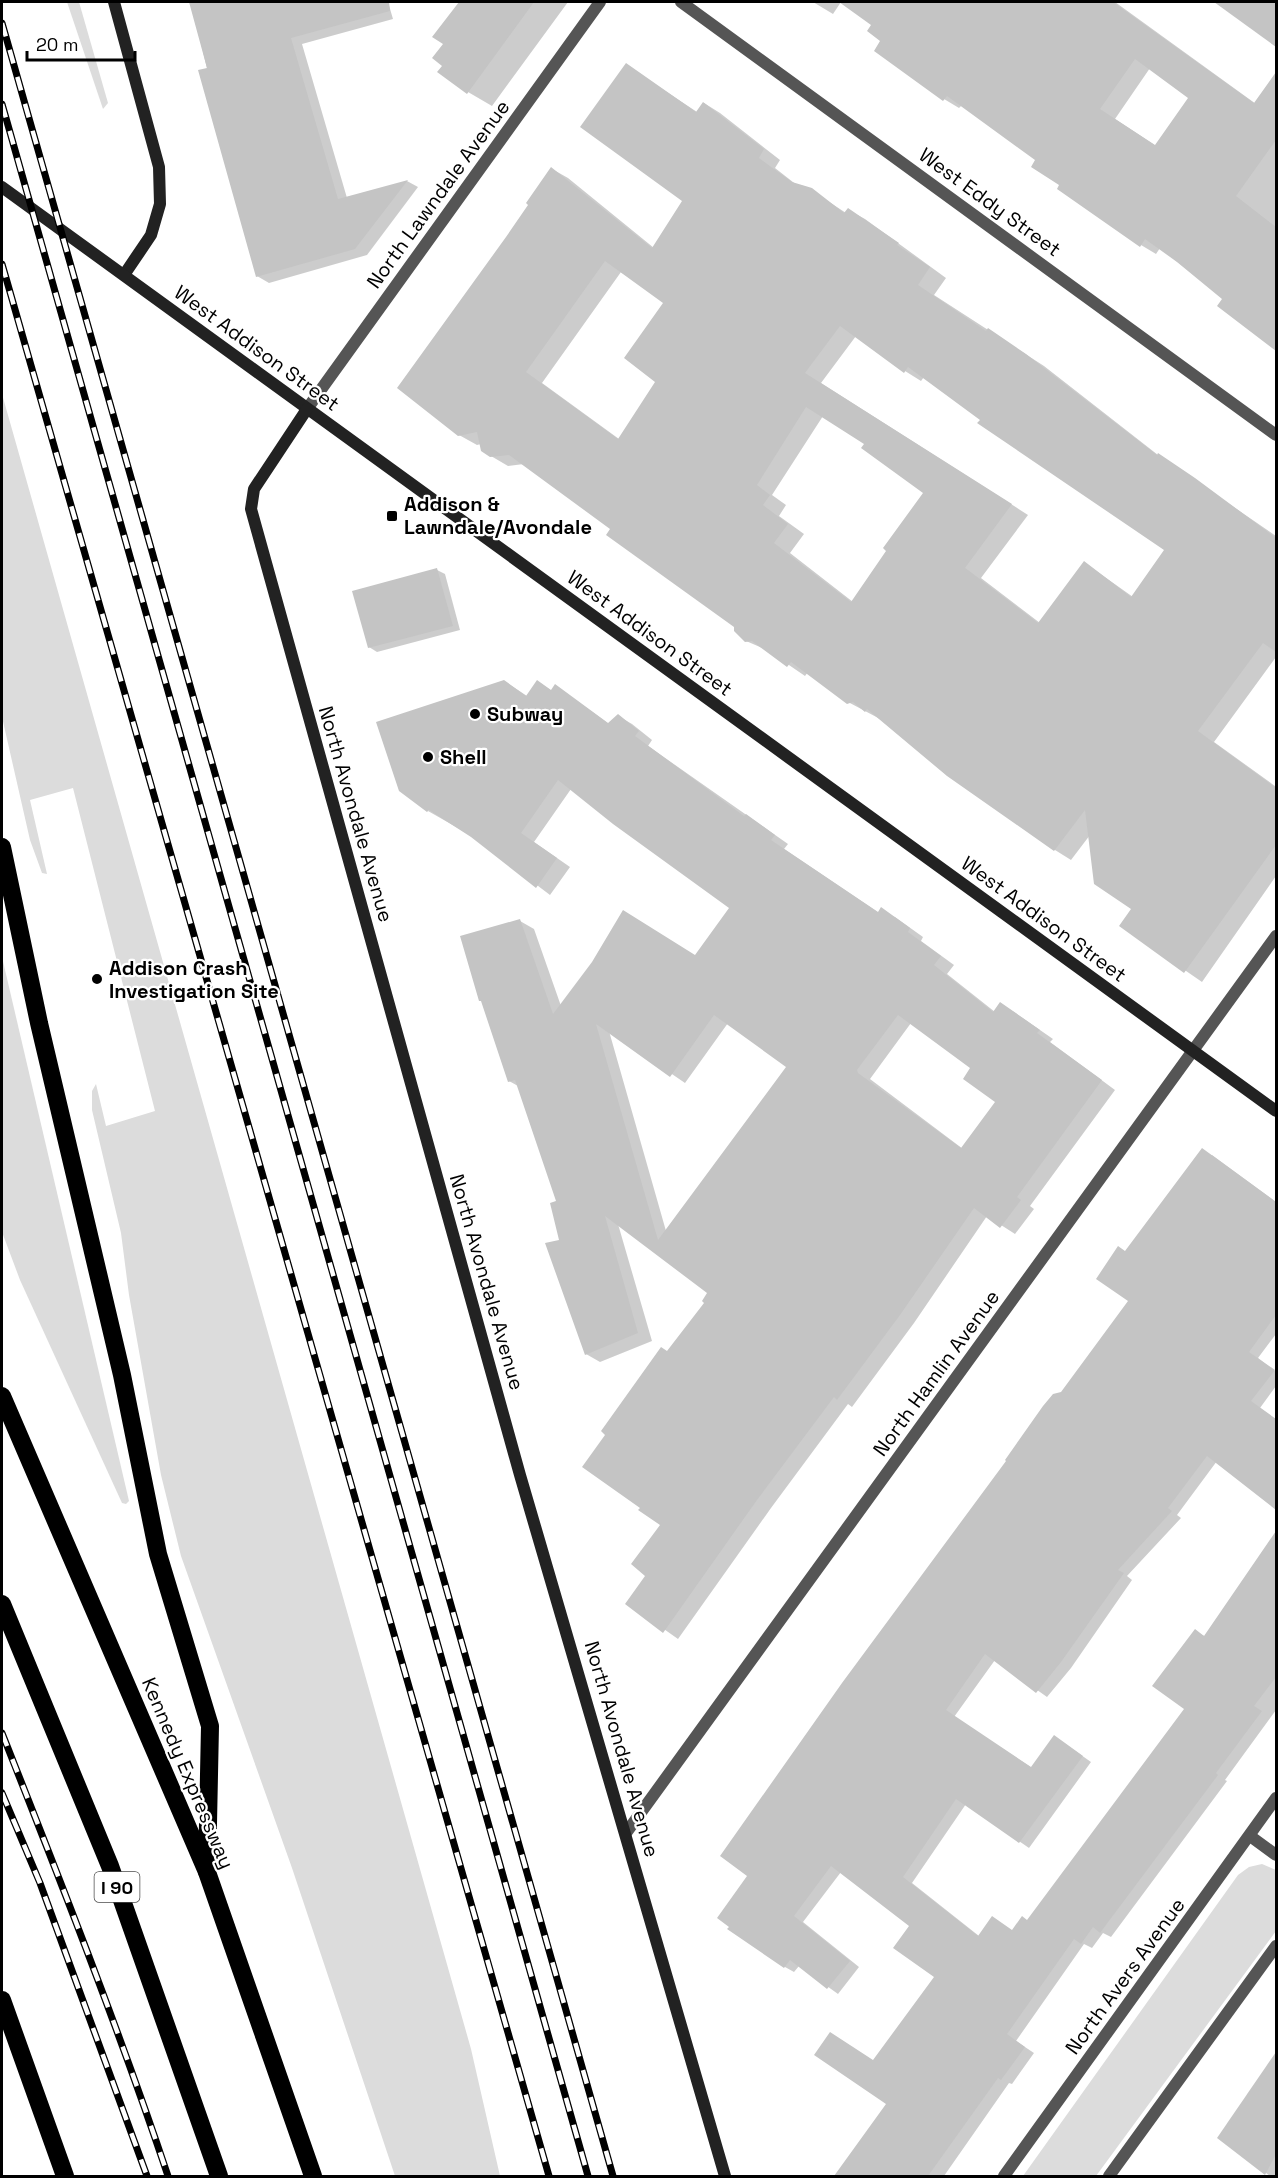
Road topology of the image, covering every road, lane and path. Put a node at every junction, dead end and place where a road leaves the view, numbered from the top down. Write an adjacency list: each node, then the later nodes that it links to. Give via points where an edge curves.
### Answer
1 (114, 2): 5 (street, via 159,167 160,204 151,235)
2 (600, 2): 6 (street, North Lawndale Avenue)
3 (681, 2): 7 (street, West Eddy Street)
4 (2, 187): 5 (street, West Addison Street)
5 (124, 275): 6 (street, West Addison Street)
6 (307, 408): 10 (street, West Addison Street); 15 (street, North Avondale Avenue, via 254,489 251,509 520,1475)
7 (1276, 435)
8 (2, 847): 18 (highway, via 122,1375 158,1554 210,1726)
9 (1276, 936): 10 (street, North Hamlin Avenue)
10 (1194, 1051): 11 (street, West Addison Street); 15 (street, North Hamlin Avenue)
11 (1276, 1111)
12 (2, 1396): 18 (highway, Kennedy Expressway)
13 (2, 1604): 22 (highway, I 90, via 110,1866)
14 (1276, 1798): 16 (street, North Avers Avenue)
15 (626, 1833): 24 (street, North Avondale Avenue)
16 (1250, 1836): 17 (street); 25 (street, North Avers Avenue)
17 (1276, 1855)
18 (207, 1872): 23 (highway, Kennedy Expressway)
19 (1276, 1946): 26 (street)
20 (2, 2001): 21 (highway)
21 (65, 2176)
22 (219, 2176)
23 (313, 2176)
24 (725, 2176)
25 (1004, 2176)
26 (1109, 2176)

